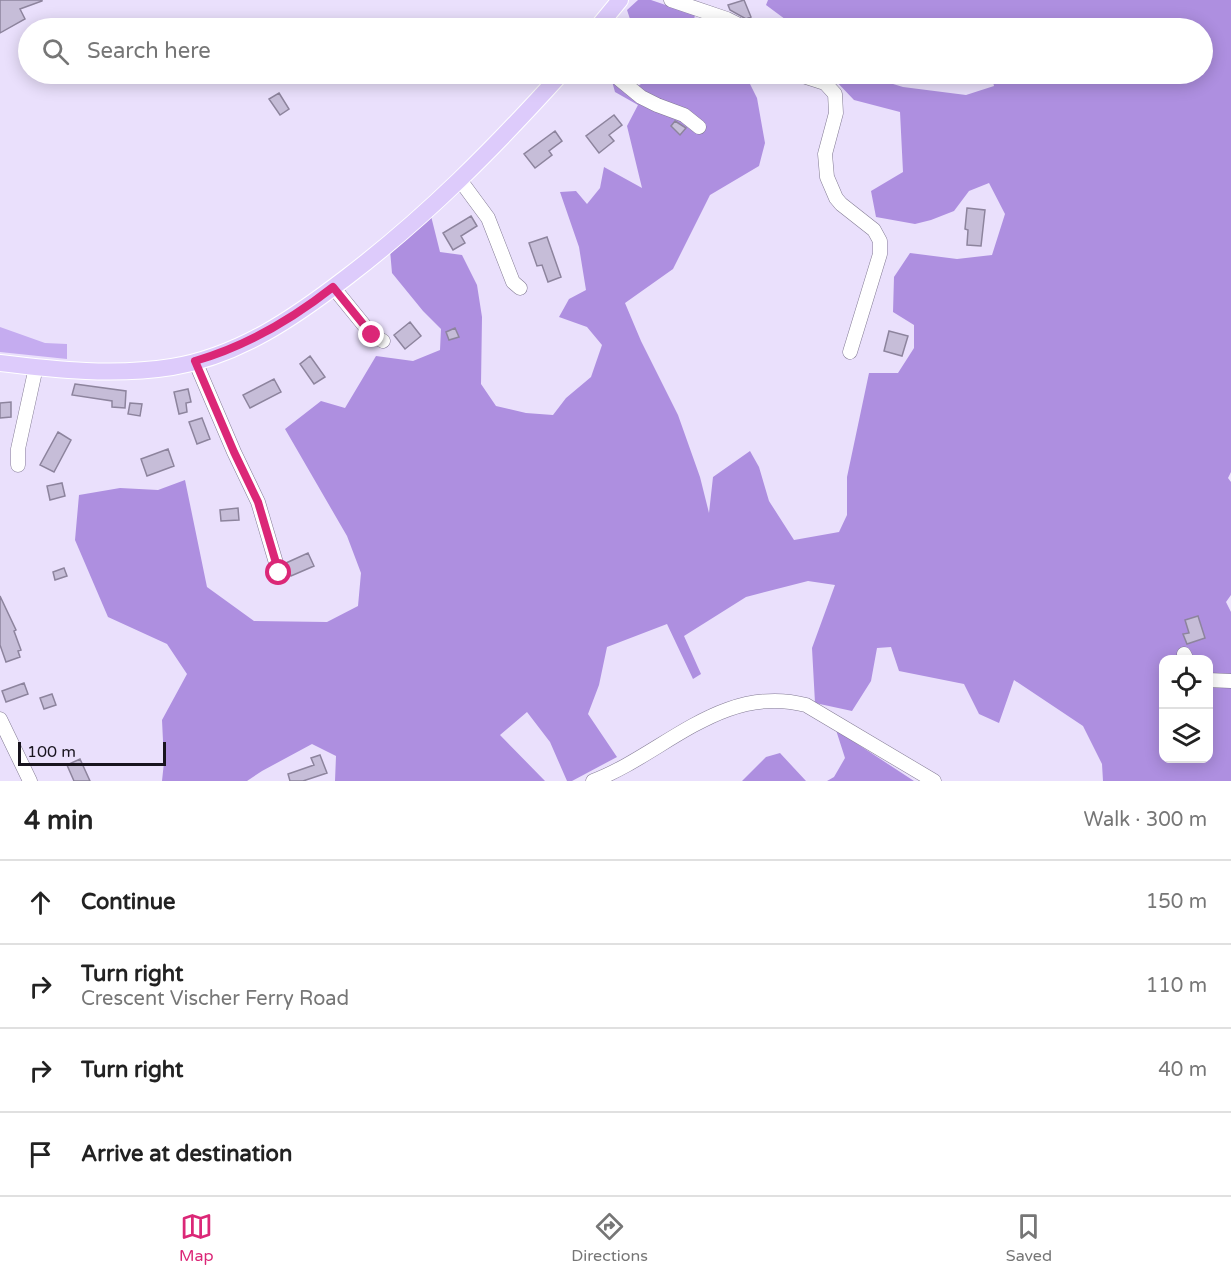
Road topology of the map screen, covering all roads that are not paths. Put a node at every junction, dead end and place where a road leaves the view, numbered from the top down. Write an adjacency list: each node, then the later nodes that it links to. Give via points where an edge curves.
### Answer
1 (620, 0): 3 (main road)
2 (671, 0): 4 (street)
3 (605, 18)
4 (724, 18)
5 (552, 84): 9 (main road)
6 (625, 84): 8 (street, via 641,97 684,115)
7 (826, 84): 13 (street, via 835,94 837,113 825,154 827,177 841,204 870,225 880,241 880,254)
8 (699, 127)
9 (460, 180): 10 (main road, via 382,250); 11 (street, via 488,218 513,282)
10 (333, 287): 12 (street, via 372,335); 14 (main road, via 263,335)
11 (520, 288)
12 (383, 341)
13 (850, 351)
14 (195, 361): 16 (main road, via 120,371); 18 (street, via 258,502)
15 (0, 363): 16 (main road)
16 (36, 367): 17 (street)
17 (18, 465)
18 (279, 573)
19 (1213, 680): 20 (street)
20 (1231, 681)
21 (0, 719): 22 (street)
22 (30, 781)
23 (593, 781): 24 (street, via 639,759 690,725 729,709 773,699 806,705)
24 (934, 781)

